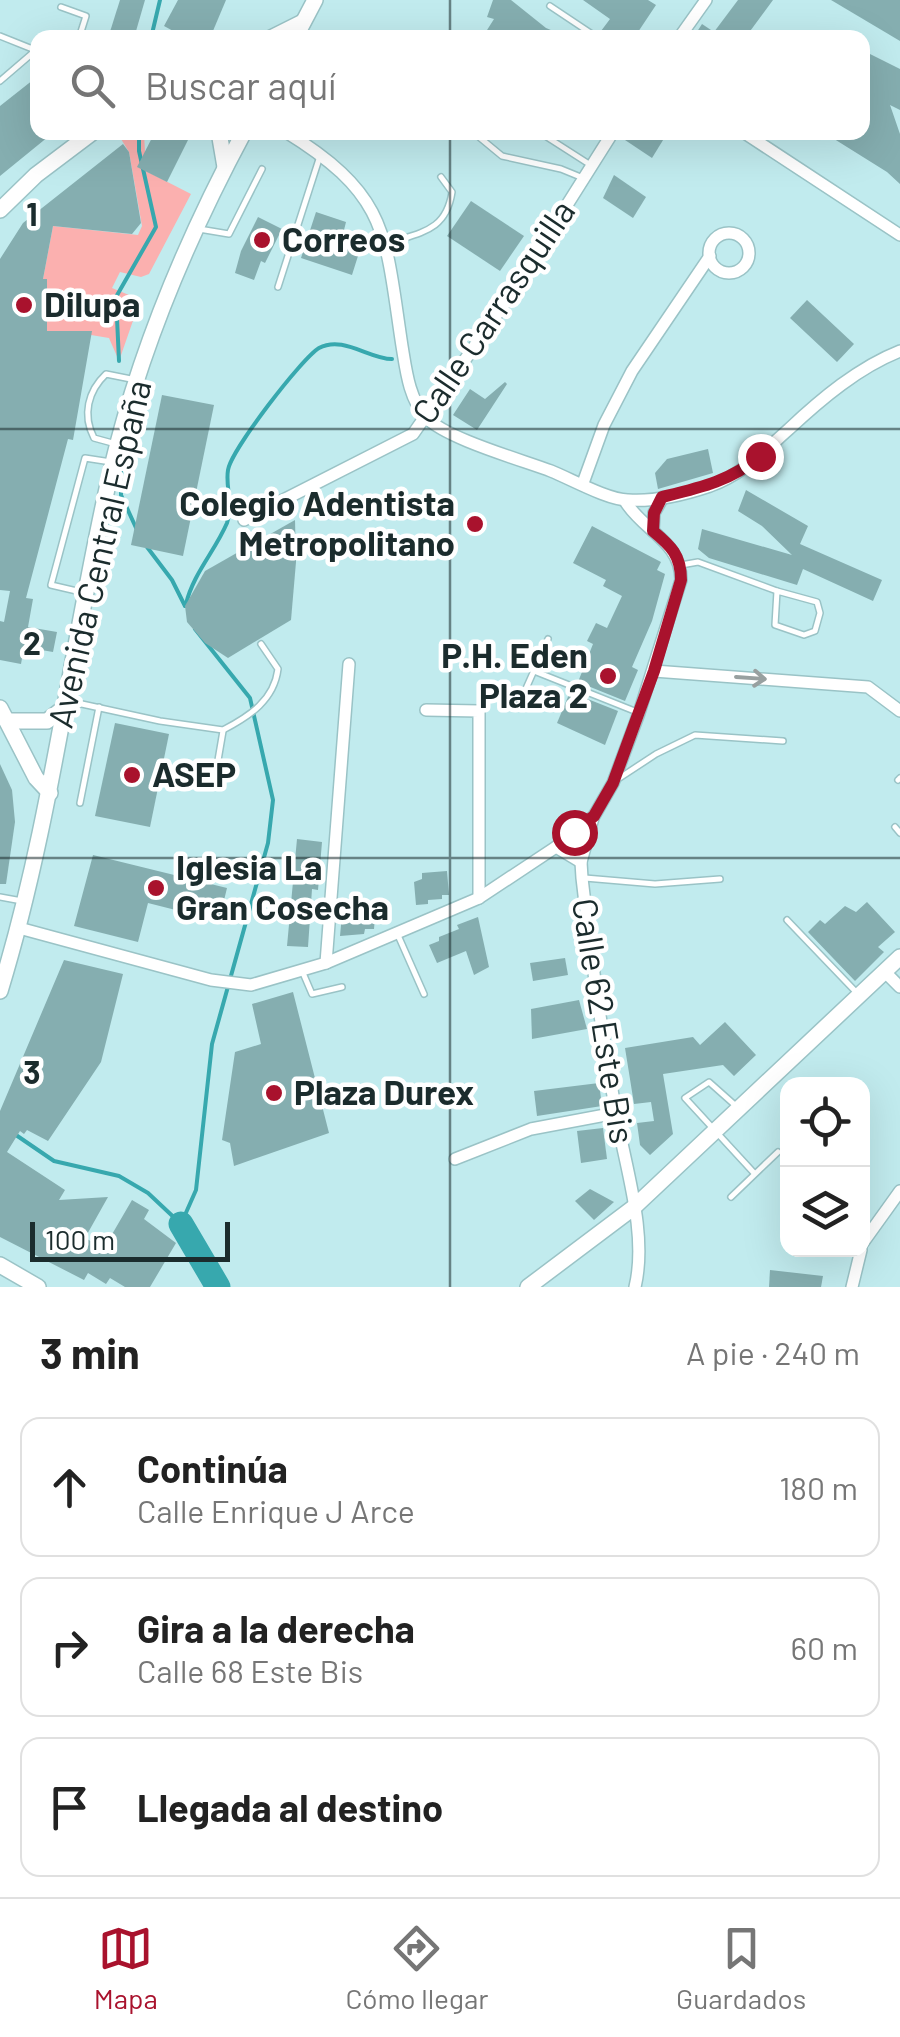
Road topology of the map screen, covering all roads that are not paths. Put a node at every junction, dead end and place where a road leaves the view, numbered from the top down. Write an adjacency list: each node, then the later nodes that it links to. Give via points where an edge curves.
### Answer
1 (314, 0): 6 (main road)
2 (688, 0): 3 (lane)
3 (703, 4): 11 (street)
4 (550, 6): 10 (lane)
5 (61, 7): 7 (lane, via 86,16)
6 (303, 22): 8 (main road); 9 (main road)
7 (82, 30)
8 (287, 30)
9 (299, 30)
10 (586, 30)
11 (685, 30)
12 (0, 36): 13 (lane)
13 (30, 48)
14 (30, 56): 15 (lane)
15 (0, 80)
16 (83, 140): 30 (main road)
17 (221, 140): 26 (main road)
18 (240, 140): 26 (main road, Avenida Central España)
19 (298, 140): 24 (street)
20 (483, 140): 29 (lane, via 502,156)
21 (551, 140): 25 (lane)
22 (608, 140): 25 (street, Calle Carrasquilla)
23 (764, 140): 32 (street)
24 (320, 155): 33 (street, via 361,193); 35 (lane)
25 (591, 166): 29 (street, Calle Carrasquilla)
26 (226, 167): 31 (main road, Avenida Central España)
27 (262, 170): 31 (lane, via 228,234)
28 (441, 176): 33 (lane, via 452,192 448,214 434,227)
29 (584, 178): 38 (street, Calle Carrasquilla)
30 (0, 210)
31 (196, 228): 37 (main road, Avenida Central España)
32 (900, 235)
33 (386, 244): 38 (street, via 408,383)
34 (710, 256): 41 (street, via 632,370)
35 (278, 287)
36 (900, 351): 42 (street, via 847,381 740,473)
37 (137, 380): 39 (main road, Avenida Central España); 39 (lane, via 106,374 93,386 89,428 94,438)
38 (426, 418): 41 (street); 44 (street, Calle Carrasquilla, via 414,434)
39 (118, 444): 40 (main road, Avenida Central España)
40 (114, 462): 48 (main road, Avenida Central España); 48 (lane, via 85,458 50,585)
41 (582, 483): 43 (street)
42 (662, 497): 43 (street); 45 (street)
43 (625, 501): 45 (street)
44 (244, 520)
45 (653, 531): 46 (street)
46 (681, 565): 47 (lane, via 698,562); 53 (street)
47 (777, 592): 47 (lane, via 817,602 815,631 804,635 775,625)
48 (87, 593): 55 (main road, Avenida Central España)
49 (548, 640): 52 (lane)
50 (260, 644): 61 (lane, via 278,669 276,683 266,702)
51 (349, 664): 79 (street)
52 (534, 671): 54 (lane); 59 (lane)
53 (654, 671): 58 (street, one-way to 58, via 868,687); 59 (street)
54 (520, 702)
55 (65, 704): 56 (lane); 60 (main road, via 47,721); 65 (main road, Avenida Central España)
56 (99, 707): 61 (lane); 66 (lane)
57 (426, 710): 73 (street, via 479,711)
58 (900, 711)
59 (640, 713): 64 (street)
60 (3, 716): 65 (main road)
61 (224, 730): 63 (lane)
62 (783, 741): 64 (lane, via 695,735)
63 (216, 772)
64 (613, 783): 67 (street)
65 (50, 794): 74 (main road, Avenida Central España)
66 (80, 803)
67 (594, 816): 68 (street); 69 (street)
68 (556, 847): 69 (street, Calle 62 Este Bis); 73 (street)
69 (580, 862): 70 (street, Calle 62 Este Bis)
70 (582, 878): 71 (lane, via 655,884); 88 (street, Calle 62 Este Bis)
71 (720, 878)
72 (0, 897): 74 (lane)
73 (479, 898): 77 (street)
74 (25, 902): 76 (main road, Avenida Central España)
75 (787, 920): 86 (lane)
76 (19, 928): 80 (street, via 211,980 251,985); 84 (main road, Avenida Central España)
77 (397, 932): 79 (street); 85 (lane)
78 (900, 957): 81 (main road)
79 (326, 963): 80 (street)
80 (302, 970): 82 (lane, via 312,994)
81 (884, 971): 83 (street); 86 (main road)
82 (342, 987)
83 (900, 988)
84 (0, 991)
85 (424, 994)
86 (859, 995): 87 (main road)
87 (738, 1108): 89 (main road); 89 (lane, via 709,1082 685,1098)
88 (616, 1113): 91 (street, via 531,1129); 95 (street, Calle 62 Este Bis)
89 (714, 1131): 92 (lane); 95 (main road)
90 (778, 1152): 92 (lane)
91 (455, 1159)
92 (754, 1173): 94 (lane)
93 (900, 1191): 96 (street)
94 (731, 1197)
95 (633, 1208): 100 (main road); 101 (street, Calle 62 Este Bis, via 640,1266)
96 (870, 1234)
97 (859, 1257): 102 (street)
98 (0, 1265): 99 (main road)
99 (38, 1287)
100 (528, 1287)
101 (635, 1287)
102 (852, 1287)

